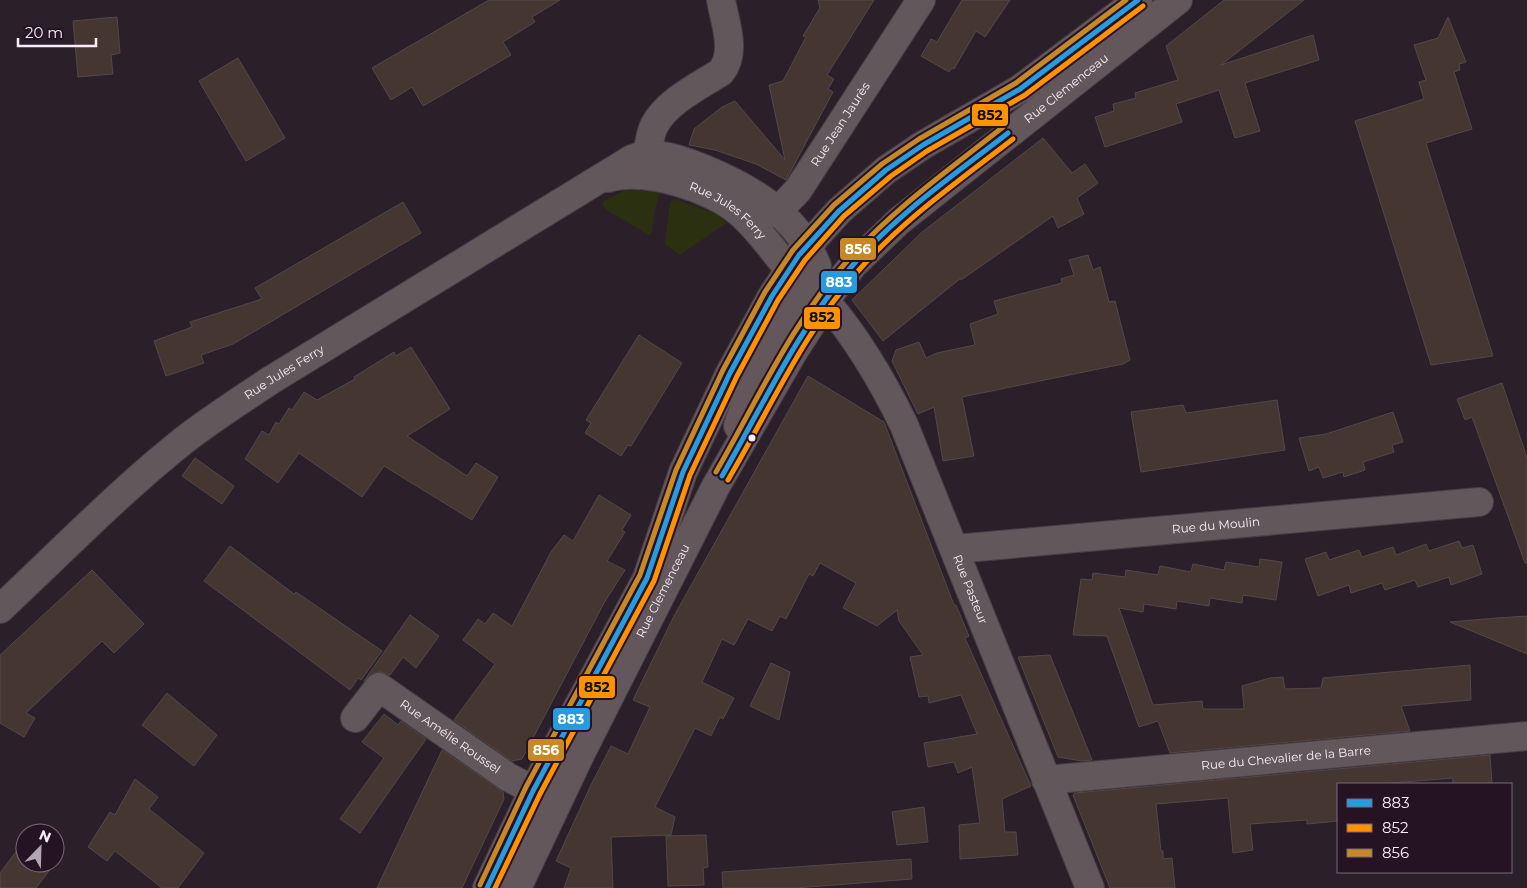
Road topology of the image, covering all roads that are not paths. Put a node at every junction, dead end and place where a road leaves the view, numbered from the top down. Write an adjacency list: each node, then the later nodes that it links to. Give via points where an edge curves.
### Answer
1 (721, 0): 5 (street, via 730,45 727,65 661,116 654,126)
2 (921, 0): 7 (street, Rue Jean Jaurès, via 798,190)
3 (1138, 0): 8 (main road, Rue Clemenceau, via 1020,89 886,170 839,211)
4 (1178, 0): 9 (main road, Rue Clemenceau, via 881,236 853,265)
5 (646, 165): 6 (street, Rue Jules Ferry); 7 (street, Rue Jules Ferry, via 679,159 746,188); 12 (street, Rue Jules Ferry, via 626,162 602,180 224,411 182,441)
6 (738, 211): 7 (street, via 757,216); 9 (street, Rue Jules Ferry)
7 (778, 211): 8 (street, Rue Jules Ferry)
8 (808, 244): 9 (main road, via 811,266)
9 (807, 286): 11 (street, Rue Pasteur, via 872,366 894,404); 16 (main road, Rue Clemenceau, via 742,348 700,432 647,578); 17 (main road, Rue Clemenceau, via 753,382 716,486)
10 (1479, 502): 11 (street, Rue du Moulin)
11 (955, 549): 15 (street, Rue Pasteur)
12 (0, 609)
13 (355, 718): 16 (street, Rue Amélie Roussel, via 379,687 508,777)
14 (1527, 736): 15 (street, Rue du Chevalier de la Barre)
15 (1046, 780): 20 (street, Rue Pasteur)
16 (534, 791): 17 (street, Rue Amélie Roussel); 18 (main road, Rue Clemenceau)
17 (558, 802): 19 (main road, Rue Clemenceau)
18 (487, 888)
19 (518, 888)
20 (1090, 888)

